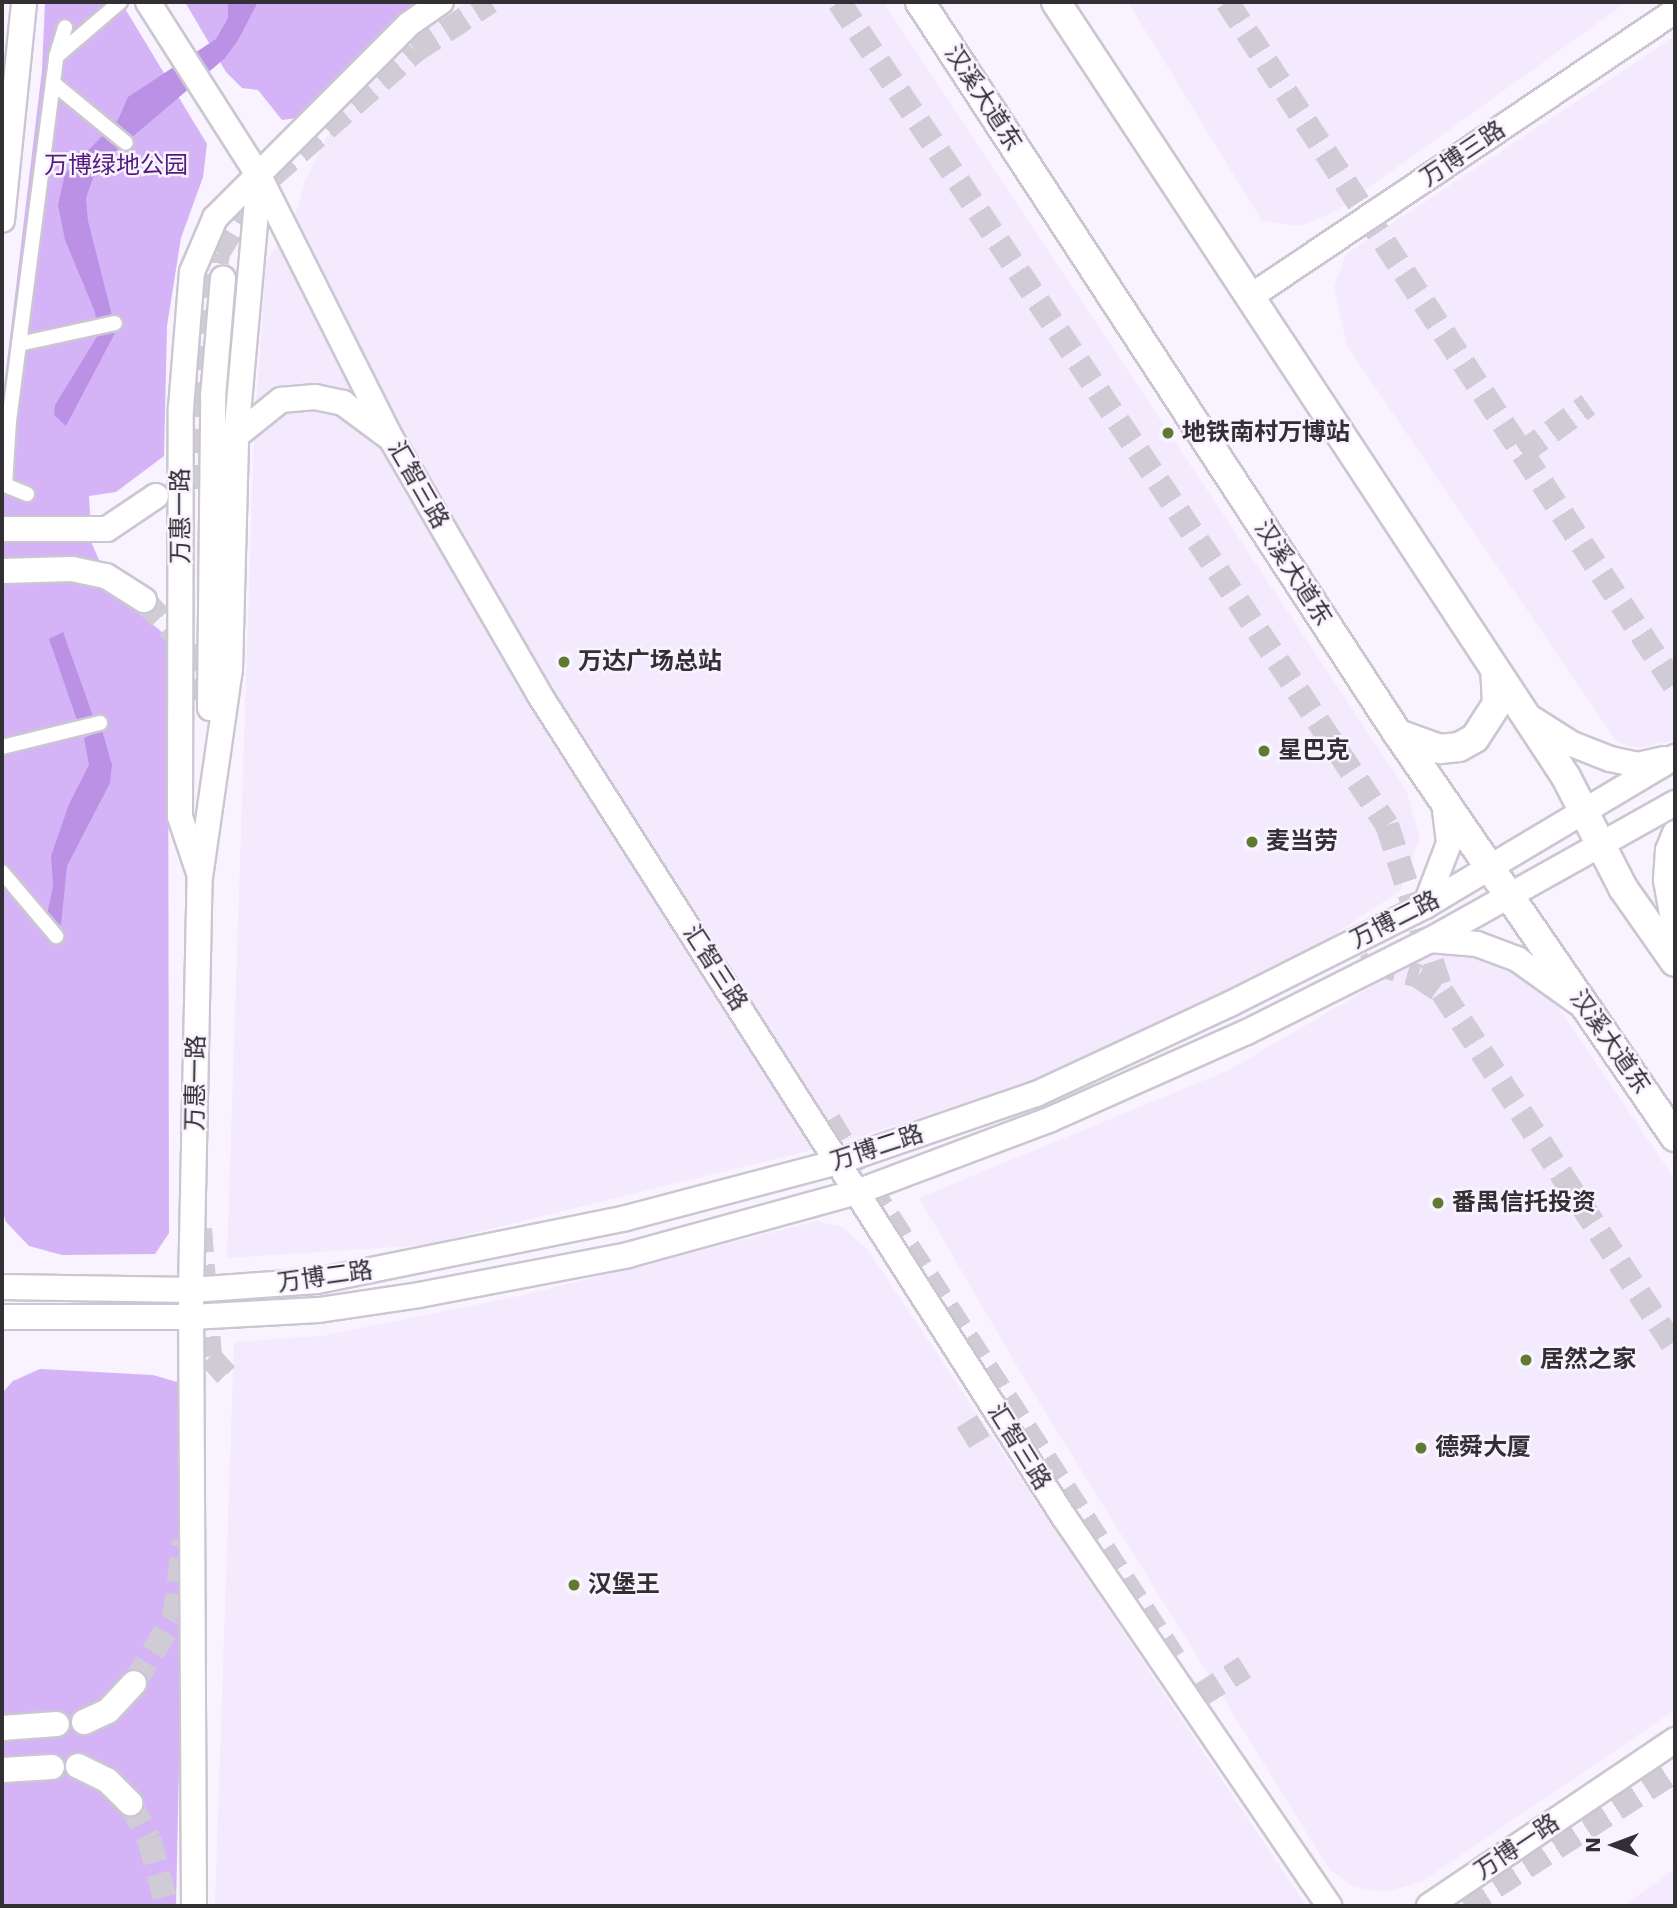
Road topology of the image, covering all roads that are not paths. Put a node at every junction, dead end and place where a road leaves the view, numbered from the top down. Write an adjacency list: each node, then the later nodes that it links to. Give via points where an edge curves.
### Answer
1 (24, 2): 13 (street)
2 (120, 2): 9 (street)
3 (148, 2): 12 (street, 汇智三路)
4 (442, 2): 12 (street, 万惠一路, via 410,24)
5 (920, 2): 28 (main road, 汉溪大道东)
6 (1056, 2): 15 (main road)
7 (1675, 11): 15 (street, 万博三路)
8 (65, 27): 9 (street)
9 (56, 57): 10 (street)
10 (53, 83): 11 (street); 17 (street)
11 (125, 143)
12 (259, 176): 18 (street, 万惠一路); 19 (street, 汇智三路); 38 (street, 万惠一路, via 215,218 192,272 186,342 181,408 180,817)
13 (2, 220)
14 (223, 278): 38 (street, via 213,397 213,654)
15 (1250, 297): 25 (main road)
16 (115, 323): 17 (street)
17 (19, 344): 20 (street, via 5,485)
18 (236, 436): 19 (street, via 281,400 315,397 343,403); 38 (street, 万惠一路, via 230,670)
19 (392, 440): 47 (street, 汇智三路, via 539,694)
20 (27, 494)
21 (156, 496): 22 (street, via 107,529)
22 (2, 529)
23 (2, 571): 24 (street, via 72,569 106,576)
24 (144, 600)
25 (1495, 670): 26 (main road); 28 (main road, via 1497,704 1475,738 1459,747 1440,749)
26 (1525, 714): 30 (street, via 1572,744 1610,759 1638,765); 33 (main road)
27 (100, 723): 29 (street)
28 (1398, 734): 31 (main road, 汉溪大道东)
29 (2, 747)
30 (1675, 757): 33 (street, 万博二路)
31 (1444, 801): 36 (main road, 汉溪大道东); 40 (street, via 1449,843)
32 (1675, 803): 35 (street, 万博二路)
33 (1584, 812): 35 (main road); 36 (street, 万博二路)
34 (1675, 833): 41 (street, via 1668,849 1666,880)
35 (1602, 846): 39 (street, 万博二路); 44 (main road, via 1623,888)
36 (1489, 868): 39 (main road, 汉溪大道东); 40 (street, 万博二路)
37 (2, 872): 42 (street)
38 (200, 877): 50 (street, 万惠一路)
39 (1510, 896): 43 (street, 万博二路); 45 (main road, 汉溪大道东)
40 (1425, 906): 47 (street, 万博二路, via 1036,1094)
41 (1675, 931)
42 (56, 936)
43 (1430, 940): 45 (street, via 1477,944 1517,959); 48 (street, 万博二路, via 1247,1032 1062,1115)
44 (1675, 962)
45 (1589, 1013): 46 (main road, 汉溪大道东)
46 (1675, 1137)
47 (838, 1161): 48 (street, 汇智三路); 50 (street, 万博二路, via 626,1218 409,1264 317,1281)
48 (857, 1192): 52 (street, 万博二路, via 628,1255 432,1293 319,1310); 63 (street, 汇智三路, via 1064,1517)
49 (2, 1287): 50 (street, 万博二路)
50 (191, 1290): 52 (street, 万惠一路)
51 (2, 1317): 52 (street, 万博二路)
52 (191, 1317): 62 (street, 万惠一路)
53 (134, 1684): 54 (street, via 108,1711)
54 (84, 1722)
55 (57, 1724): 56 (street)
56 (2, 1728)
57 (1675, 1740): 64 (street, 万博一路)
58 (78, 1766): 61 (street, via 107,1780)
59 (52, 1767): 60 (street)
60 (2, 1770)
61 (130, 1803)
62 (194, 1906)
63 (1329, 1906)
64 (1429, 1906)

